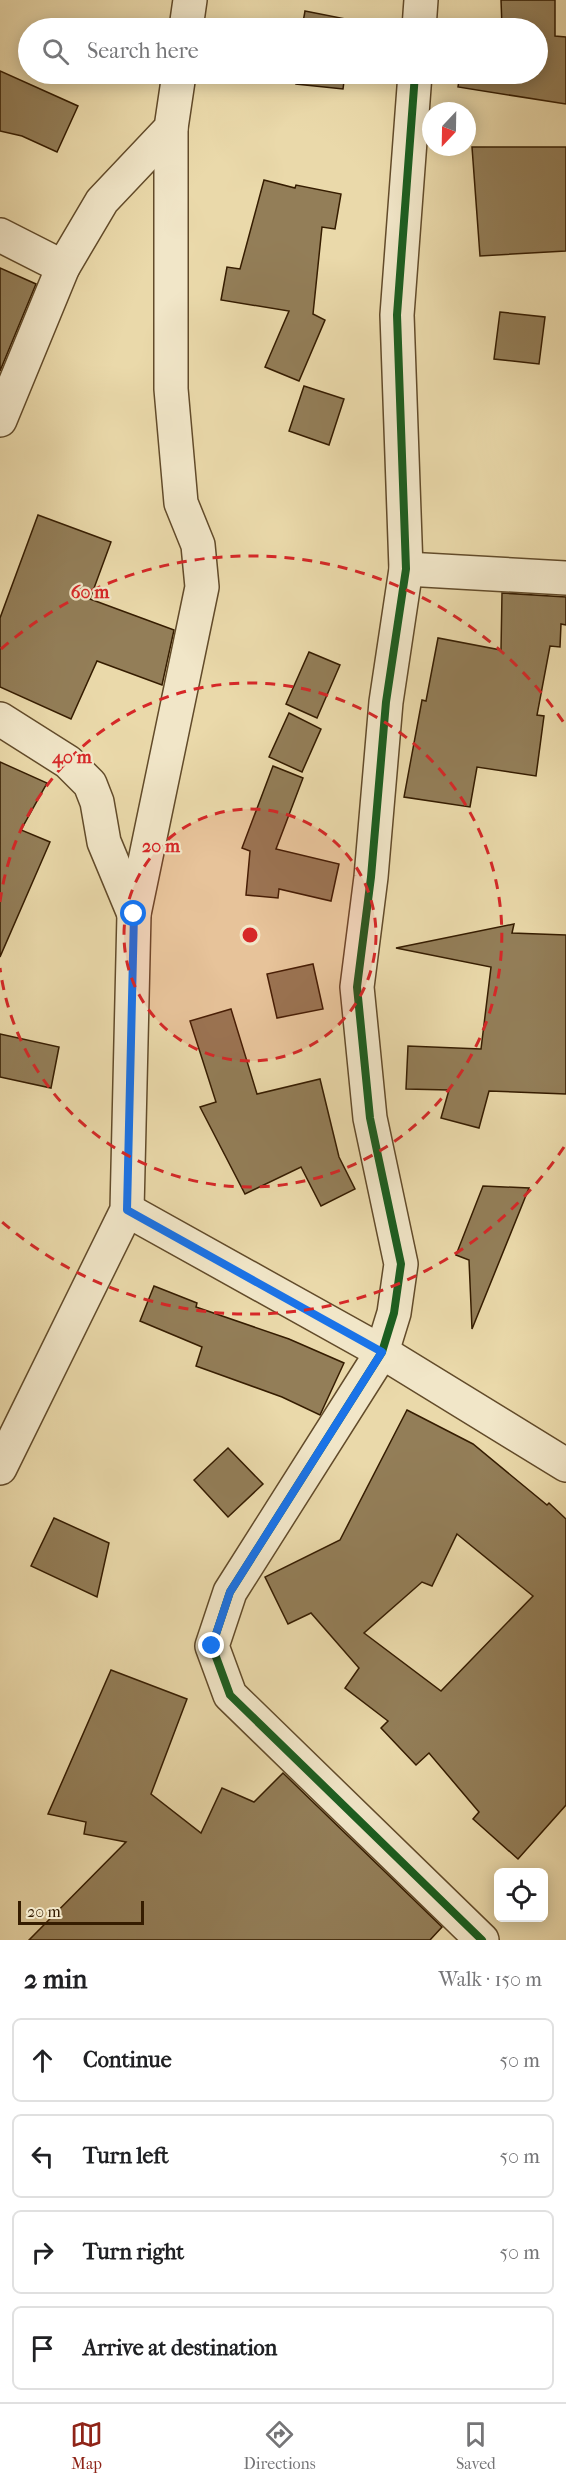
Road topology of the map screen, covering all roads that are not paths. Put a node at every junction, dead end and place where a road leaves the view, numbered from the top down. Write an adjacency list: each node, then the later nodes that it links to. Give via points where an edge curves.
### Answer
1 (190, 0): 3 (street)
2 (421, 0): 4 (street)
3 (187, 18)
4 (419, 18)
5 (178, 84): 7 (street)
6 (414, 84): 11 (street, via 397,315)
7 (171, 128): 9 (street, via 102,201); 14 (street, via 171,389 181,503 198,545 202,587)
8 (0, 235): 9 (street)
9 (63, 267): 10 (street)
10 (0, 420)
11 (406, 569): 12 (street); 16 (street, via 386,702 357,987 370,1118 401,1264 394,1313)
12 (566, 578)
13 (0, 719): 14 (street, via 68,762 90,784 104,842)
14 (134, 914): 15 (street)
15 (127, 1210): 16 (street); 18 (street)
16 (382, 1352): 17 (street); 19 (street, via 230,1592 212,1646 230,1695)
17 (566, 1465)
18 (0, 1468)
19 (482, 1940)

